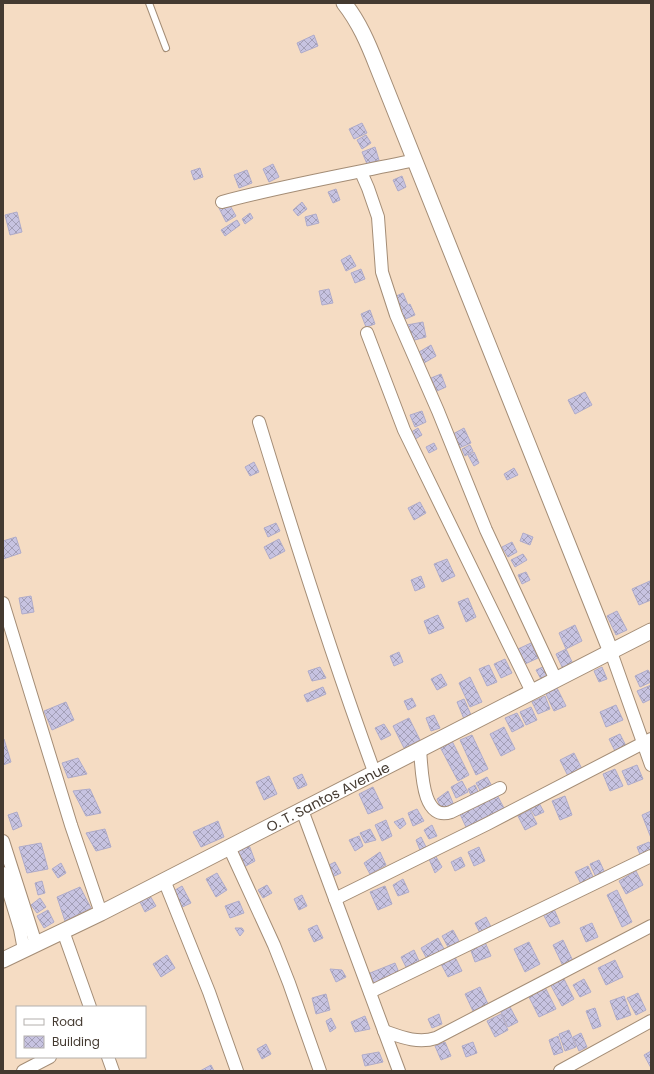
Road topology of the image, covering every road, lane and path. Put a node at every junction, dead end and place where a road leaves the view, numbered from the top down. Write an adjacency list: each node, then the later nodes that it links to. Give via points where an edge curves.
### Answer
1 (149, 3): 3 (lane)
2 (344, 3): 4 (street, via 362,31)
3 (166, 48)
4 (415, 160): 5 (street); 11 (street)
5 (360, 172): 6 (street, via 296,183); 12 (street, via 378,217 382,272 396,315 486,530)
6 (222, 202)
7 (368, 333): 13 (street, via 404,430)
8 (259, 422): 17 (street, via 317,608)
9 (3, 603): 26 (street)
10 (651, 631): 11 (street, O. T. Santos Avenue)
11 (611, 652): 12 (street, O. T. Santos Avenue); 14 (street)
12 (556, 680): 13 (street, O. T. Santos Avenue)
13 (532, 692): 15 (street, O. T. Santos Avenue)
14 (647, 741): 16 (street); 25 (street, via 487,824)
15 (420, 750): 17 (street, O. T. Santos Avenue); 18 (street, via 424,792 428,802 438,812 451,812)
16 (651, 765)
17 (375, 774): 19 (street, O. T. Santos Avenue)
18 (500, 788)
19 (302, 810): 21 (street, O. T. Santos Avenue); 25 (street)
20 (3, 841): 29 (street)
21 (229, 847): 24 (street, O. T. Santos Avenue); 40 (street, via 274,945)
22 (651, 856): 31 (street)
23 (3, 873): 29 (street, via 20,929)
24 (164, 880): 26 (street, O. T. Santos Avenue); 39 (street, via 209,992)
25 (335, 898): 31 (street)
26 (101, 913): 28 (street, O. T. Santos Avenue)
27 (651, 926): 34 (street, via 429,1041 413,1040)
28 (63, 931): 29 (street, O. T. Santos Avenue); 32 (street)
29 (30, 947): 30 (street, O. T. Santos Avenue)
30 (3, 960)
31 (370, 992): 34 (street)
32 (90, 1006)
33 (651, 1021): 42 (street)
34 (384, 1031): 41 (street)
35 (48, 1058): 37 (street)
36 (108, 1058): 38 (street)
37 (23, 1071)
38 (113, 1071)
39 (237, 1071)
40 (320, 1071)
41 (399, 1071)
42 (560, 1071)

